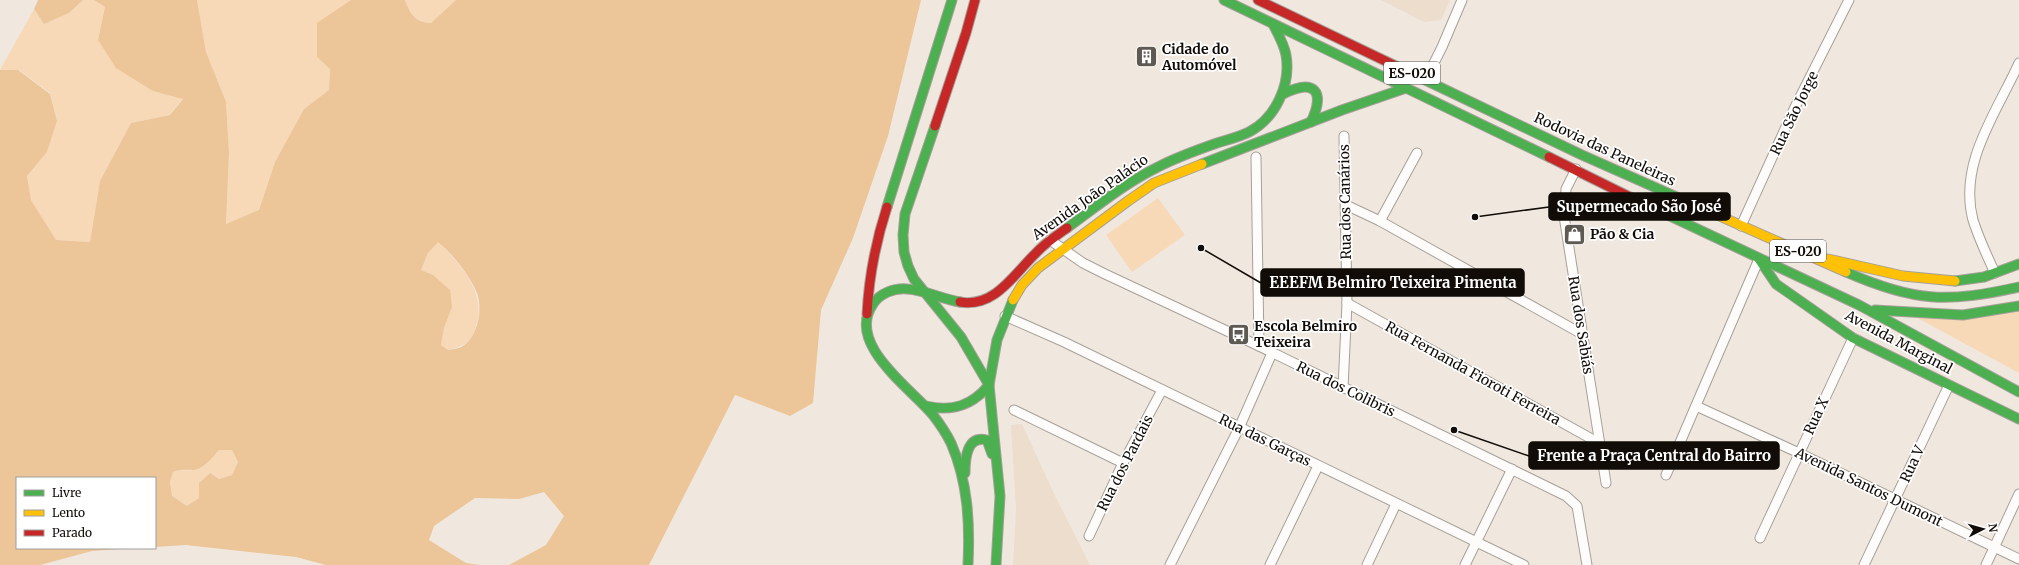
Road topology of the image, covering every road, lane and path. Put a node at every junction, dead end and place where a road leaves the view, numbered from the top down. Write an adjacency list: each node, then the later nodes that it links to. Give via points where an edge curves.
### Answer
1 (952, 0): 34 (main road, via 878,236 868,285)
2 (975, 0): 29 (main road, via 904,214 902,244 906,263 913,280)
3 (1224, 0): 7 (main road, ES-020)
4 (1258, 0): 9 (main road, Rodovia das Paneleiras / ES-020)
5 (1462, 0): 9 (street)
6 (1849, 0): 21 (street, Rua São Jorge, via 1795,107)
7 (1273, 24): 10 (main road, ES-020); 11 (main road, Avenida João Palácio, via 1283,42 1287,63)
8 (2019, 63): 27 (street, via 1979,145 1970,180 1973,218)
9 (1426, 79): 14 (main road, Rodovia das Paneleiras / ES-020)
10 (1406, 88): 12 (main road, Avenida João Palácio); 17 (main road, ES-020)
11 (1283, 94): 12 (main road, via 1296,87 1305,86 1312,89 1318,104); 22 (main road, Avenida João Palácio, via 1266,120 1249,132 1152,169)
12 (1311, 122): 23 (main road, Avenida João Palácio, via 1154,184)
13 (1344, 136): 19 (street, Rua dos Canários)
14 (1566, 148): 17 (main road); 21 (main road, Rodovia das Paneleiras / ES-020)
15 (1417, 153): 20 (street)
16 (1256, 157): 37 (street)
17 (1559, 161): 18 (main road, ES-020)
18 (1576, 169): 25 (main road, ES-020); 35 (street, Rua dos Sabiás, via 1568,184 1563,207)
19 (1346, 204): 20 (street); 30 (street, Rua dos Canários)
20 (1380, 221): 35 (street)
21 (1741, 226): 24 (main road, Rodovia das Paneleiras / ES-020)
22 (1050, 240): 23 (street, Rua dos Colibris); 29 (main road, Avenida João Palácio, via 1029,259 1007,286 988,299 966,303)
23 (1062, 249): 33 (main road, Avenida João Palácio, via 1032,275 1016,296); 37 (street, Rua dos Colibris, via 1100,272)
24 (1809, 256): 27 (main road, via 1936,280 1958,281); 28 (main road, Rodovia das Paneleiras / ES-020, via 1905,294 1950,298 1985,295)
25 (1760, 259): 32 (main road, ES-020, via 1807,278); 36 (main road, Avenida Marginal, via 1776,284); 45 (street)
26 (2019, 264): 27 (main road)
27 (1995, 273)
28 (2019, 288)
29 (925, 293): 34 (main road, Avenida João Palácio, via 902,288 887,291 870,307); 39 (main road, via 958,332)
30 (1346, 303): 41 (street, Rua dos Canários); 49 (street, Rua Fernanda Fioroti Ferreira)
31 (2019, 306): 32 (main road, via 1963,315)
32 (1868, 310): 43 (main road)
33 (1006, 316): 39 (main road, Avenida João Palácio, via 996,345); 42 (street, Rua das Garças)
34 (867, 322): 44 (main road, Avenida João Palácio, via 869,339 877,353 894,376)
35 (1582, 334): 49 (street, Rua dos Sabiás)
36 (1853, 338): 40 (main road, Avenida Marginal); 50 (street, Rua X)
37 (1259, 346): 38 (street, Rua dos Colibris)
38 (1272, 353): 41 (street, Rua dos Colibris); 48 (street)
39 (989, 385): 44 (main road, via 978,399 962,407 944,410); 58 (main road, Avenida João Palácio)
40 (1950, 385): 47 (main road, Avenida Marginal); 59 (street, Rua V)
41 (1343, 388): 53 (street, Rua dos Colibris)
42 (1162, 390): 48 (street, Rua das Garças); 51 (street, Rua dos Pardais)
43 (2019, 392)
44 (926, 406): 57 (main road, Avenida João Palácio, via 941,425 955,452)
45 (1696, 406): 50 (street, Avenida Santos Dumont); 54 (street)
46 (1014, 410): 51 (street)
47 (2019, 419)
48 (1240, 428): 52 (street, Rua das Garças); 68 (street)
49 (1600, 443): 55 (street, Rua dos Sabiás)
50 (1799, 453): 59 (street, Avenida Santos Dumont); 62 (street, Rua X)
51 (1123, 464): 61 (street, Rua dos Pardais)
52 (1318, 466): 60 (street, Rua das Garças); 69 (street)
53 (1512, 469): 63 (street); 73 (street, Rua dos Colibris, via 1566,496 1577,506)
54 (1666, 475)
55 (1606, 483)
56 (2019, 494): 64 (street)
57 (967, 496): 58 (main road, via 965,464 969,447 974,440 982,438 991,446); 66 (main road, Avenida João Palácio)
58 (1000, 496): 67 (main road, Avenida João Palácio)
59 (1896, 499): 64 (street, Avenida Santos Dumont); 74 (street, Rua V)
60 (1396, 504): 63 (street, Rua das Garças); 70 (street)
61 (1088, 536)
62 (1760, 538)
63 (1476, 541): 71 (street); 72 (street, Rua das Garças)
64 (1995, 547): 65 (street, Avenida Santos Dumont); 75 (street)
65 (2019, 559)
66 (968, 565)
67 (996, 565)
68 (1170, 565)
69 (1270, 565)
70 (1367, 565)
71 (1465, 565)
72 (1524, 565)
73 (1587, 565)
74 (1864, 565)
75 (1986, 565)

